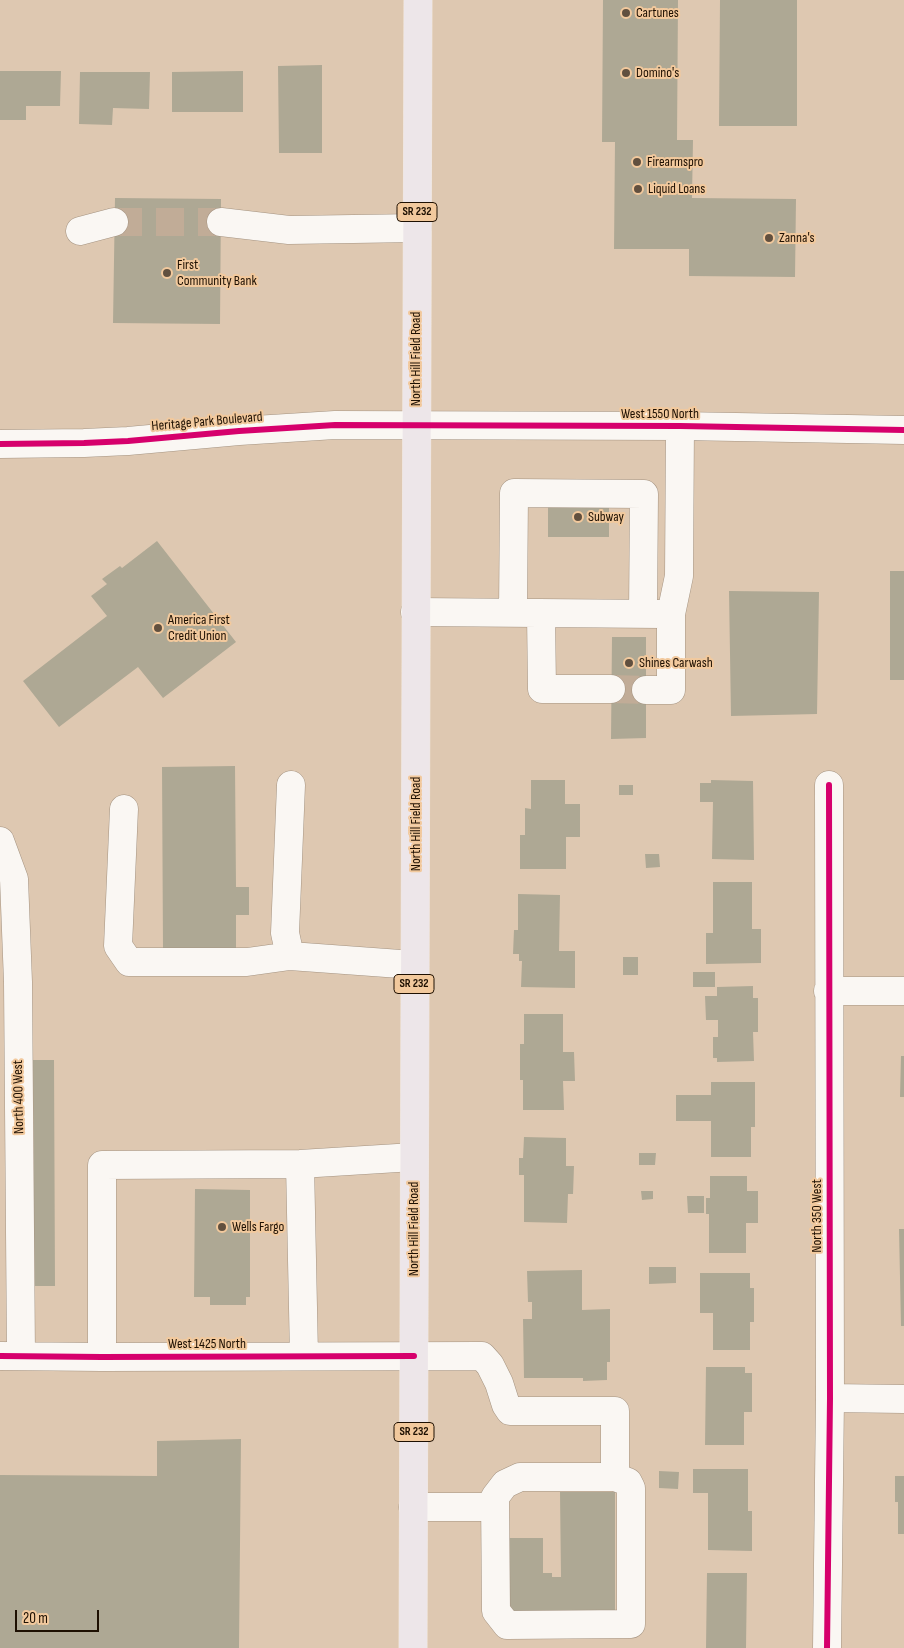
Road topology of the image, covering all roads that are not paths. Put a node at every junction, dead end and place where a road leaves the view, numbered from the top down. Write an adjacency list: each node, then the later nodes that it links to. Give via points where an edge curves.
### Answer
1 (418, 0): 4 (main road, North Hill Field Road / SR 232)
2 (114, 222): 5 (street)
3 (221, 222): 4 (street, via 289,230)
4 (417, 228): 6 (main road, North Hill Field Road / SR 232)
5 (80, 231)
6 (416, 425): 7 (street, West 1550 North); 9 (street, Heritage Park Boulevard, via 335,425 84,444); 10 (main road, North Hill Field Road / SR 232)
7 (680, 426): 8 (street, West 1550 North); 14 (street, via 679,576)
8 (904, 430)
9 (0, 444)
10 (415, 612): 11 (street); 23 (main road, North Hill Field Road / SR 232)
11 (513, 613): 12 (street); 13 (street, via 514,493 644,494)
12 (541, 614): 13 (street); 15 (street, via 542,689)
13 (643, 614): 14 (street)
14 (671, 614): 16 (street)
15 (611, 689)
16 (658, 690)
17 (829, 784): 25 (street, North 350 West)
18 (291, 785): 22 (street, via 285,933)
19 (124, 809): 22 (street, via 118,946 129,962 247,962)
20 (0, 841): 21 (street, North 400 West, via 14,879)
21 (7, 892): 24 (street, North 400 West)
22 (290, 956): 23 (street)
23 (414, 965): 27 (main road, North Hill Field Road / SR 232)
24 (9, 982): 29 (street, North 400 West)
25 (828, 991): 26 (street); 33 (street, North 350 West)
26 (904, 991)
27 (414, 1157): 28 (street); 31 (main road, North Hill Field Road / SR 232)
28 (300, 1164): 30 (street); 32 (street, via 102,1165)
29 (11, 1356): 32 (street, West 1425 North)
30 (304, 1356): 31 (street, West 1425 North); 32 (street, West 1425 North)
31 (414, 1356): 35 (street, West 1425 North, via 482,1356 500,1383 510,1411 615,1411); 36 (main road, North Hill Field Road / SR 232)
32 (102, 1357)
33 (830, 1398): 34 (street); 39 (street, North 350 West)
34 (904, 1399)
35 (615, 1477): 37 (street, via 520,1477 505,1484 495,1497); 37 (street, via 628,1482 631,1488 631,1624 507,1626 496,1611)
36 (413, 1507): 37 (street); 38 (main road, North Hill Field Road / SR 232)
37 (494, 1507)
38 (413, 1648)
39 (827, 1648)

